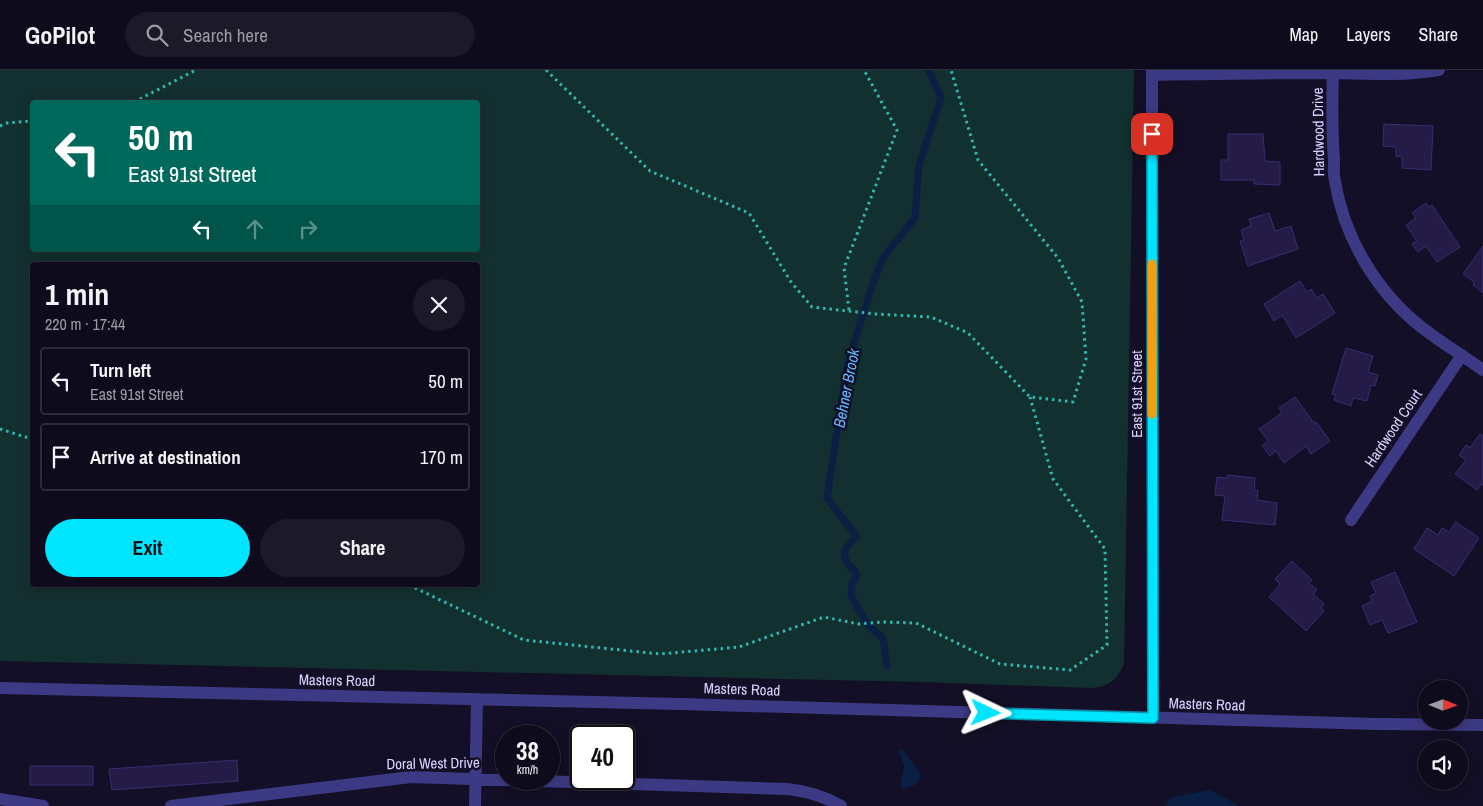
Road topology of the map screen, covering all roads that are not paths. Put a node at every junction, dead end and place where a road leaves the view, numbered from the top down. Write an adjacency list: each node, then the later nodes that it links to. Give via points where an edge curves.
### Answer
1 (1439, 70): 3 (street, via 1405,75)
2 (1152, 72): 3 (street); 9 (street, East 91st Street)
3 (1332, 72): 4 (street, Hardwood Drive, via 1333,172 1350,233 1364,262 1389,296 1420,326)
4 (1462, 355): 5 (street, Hardwood Drive); 6 (street, Hardwood Court)
5 (1483, 370)
6 (1351, 520)
7 (0, 688): 8 (street, Masters Road)
8 (477, 699): 9 (street, Masters Road); 11 (street)
9 (1153, 718): 10 (street, Masters Road)
10 (1483, 725)
11 (475, 778): 14 (street, Doral West Drive, via 394,778); 15 (street); 16 (street, Doral West Drive, via 787,789 819,795)
12 (0, 799): 13 (street)
13 (43, 806)
14 (171, 806)
15 (475, 806)
16 (841, 806)

